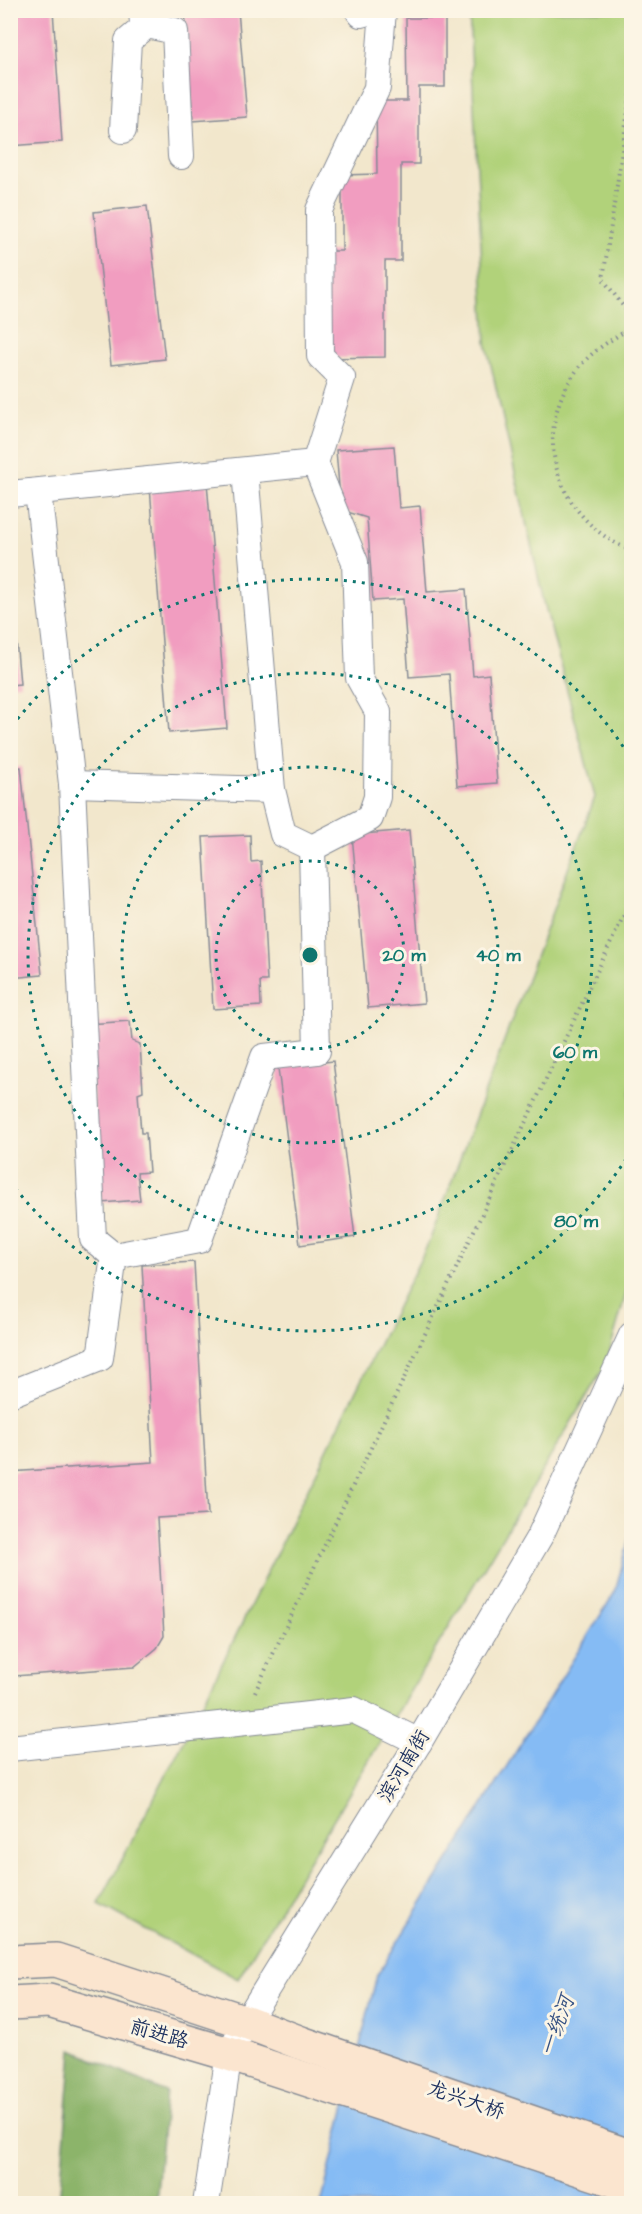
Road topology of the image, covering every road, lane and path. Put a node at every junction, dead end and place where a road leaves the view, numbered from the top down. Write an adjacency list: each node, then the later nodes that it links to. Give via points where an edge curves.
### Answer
1 (358, 10): 2 (street, via 361,14)
2 (376, 10)
3 (383, 10): 10 (street, via 377,87 319,210 320,356 342,378)
4 (145, 18): 6 (street, via 128,41); 7 (street, via 175,31)
5 (632, 84): 8 (path, via 603,279)
6 (123, 130)
7 (181, 156)
8 (632, 318)
9 (632, 327): 14 (path, via 589,356 575,373 563,392 553,435 554,458 569,500 598,534)
10 (315, 463): 11 (street); 17 (street, via 355,562 359,678 378,712 377,797 370,818)
11 (245, 471): 12 (street); 16 (street)
12 (38, 492): 13 (street); 15 (street)
13 (10, 494)
14 (632, 551)
15 (72, 784): 16 (street); 19 (street, via 93,1239)
16 (272, 790): 17 (street, via 283,834)
17 (312, 848): 19 (street, via 317,1051 264,1057 199,1240)
18 (632, 898): 22 (path)
19 (114, 1257): 21 (street, via 100,1358)
20 (632, 1335): 23 (street, 滨河南街, via 541,1534)
21 (10, 1394)
22 (241, 1722): 23 (street, via 354,1710); 24 (street)
23 (419, 1742): 27 (street, 滨河南街)
24 (10, 1748)
25 (10, 1962): 27 (street, 前进路, via 56,1960)
26 (10, 2003): 29 (street, 前进路, via 50,2001)
27 (246, 2022): 28 (street, 前进路); 29 (street, 滨河南街)
28 (301, 2043): 31 (street, 龙兴大桥)
29 (229, 2054): 30 (street, 前进路); 33 (street, 滨河南街)
30 (305, 2080): 32 (street, 龙兴大桥)
31 (632, 2157)
32 (632, 2186)
33 (206, 2204)

